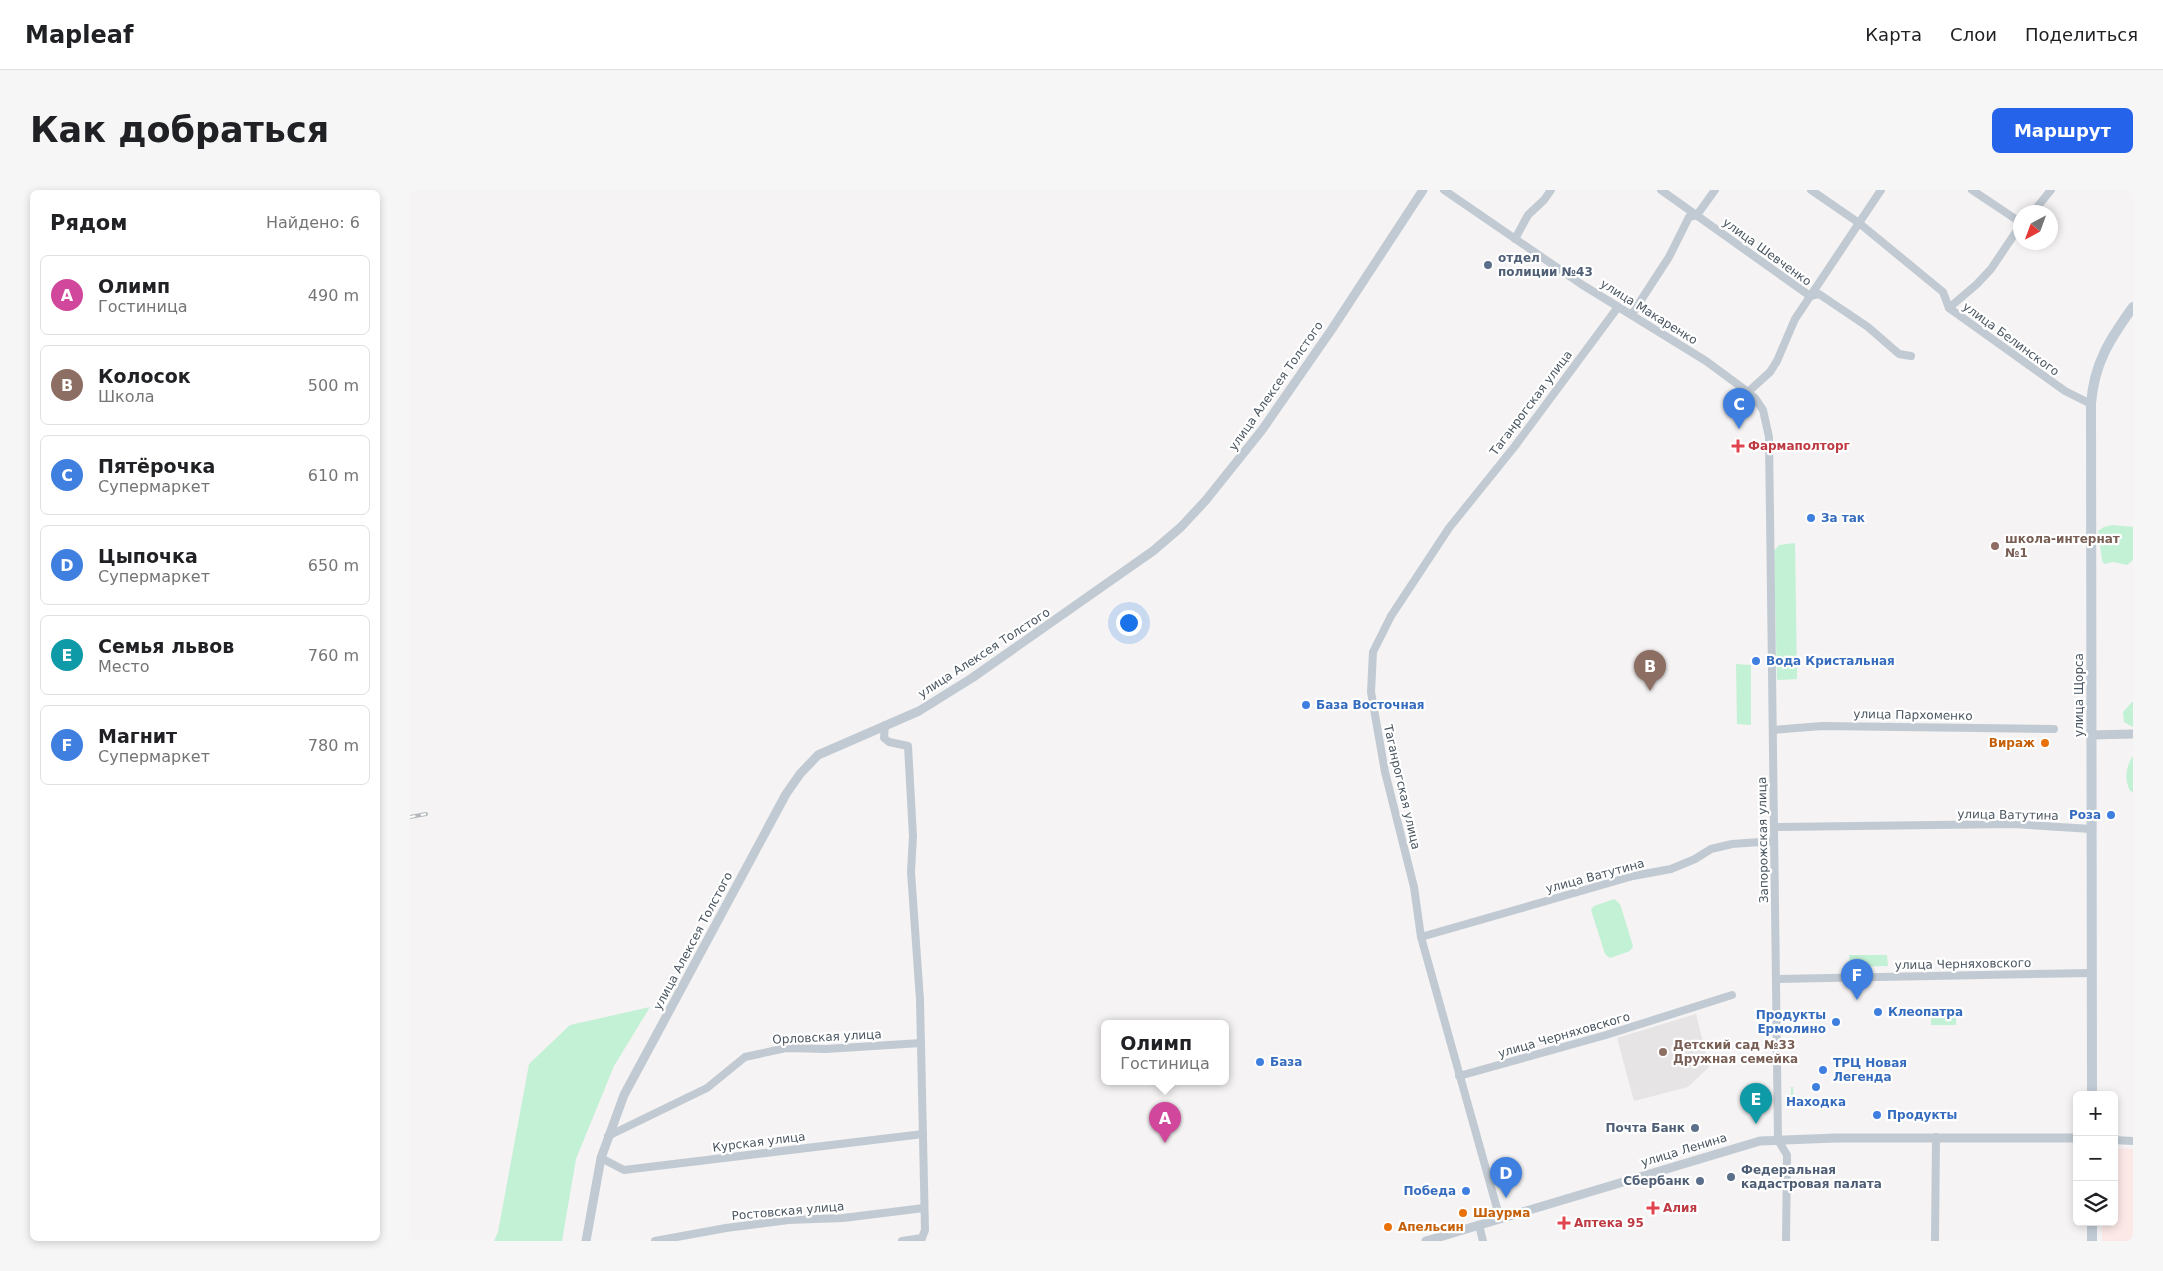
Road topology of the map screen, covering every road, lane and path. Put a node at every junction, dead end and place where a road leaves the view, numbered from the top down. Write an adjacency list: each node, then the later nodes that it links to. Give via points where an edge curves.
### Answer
1 (1423, 190): 25 (street, улица Алексея Толстого, via 1262,430 1194,514 1153,551 1027,640 930,704)
2 (1444, 190): 15 (street, улица Макаренко)
3 (1551, 190): 15 (street, via 1528,215)
4 (1661, 190): 11 (street, улица Шевченко)
5 (1715, 190): 11 (street)
6 (1811, 190): 13 (street, улица Белинского)
7 (1881, 190): 13 (street)
8 (1972, 190): 12 (street)
9 (2051, 190): 10 (street)
10 (2039, 205)
11 (1697, 215): 16 (street, улица Шевченко); 20 (street, via 1689,218 1669,257)
12 (2013, 217)
13 (1859, 222): 16 (street); 19 (street, улица Белинского, via 1943,292)
14 (2013, 236): 19 (street, via 1991,268)
15 (1515, 240): 17 (street, улица Макаренко)
16 (1810, 296): 21 (street, улица Шевченко, via 1819,294 1868,326 1900,354); 22 (street, via 1795,319 1770,372)
17 (1618, 307): 20 (street, улица Макаренко); 33 (street, Таганрогская улица, via 1515,446 1449,528 1391,616 1373,652 1370,692 1385,772 1414,887)
18 (2133, 307): 23 (main road, улица Щорса, via 2099,361)
19 (1949, 308): 23 (street, улица Белинского, via 2065,391)
20 (1632, 314): 22 (street, улица Макаренко)
21 (1911, 356)
22 (1748, 392): 24 (street, улица Макаренко, via 1763,410)
23 (2091, 404): 29 (main road, улица Щорса)
24 (1768, 437): 27 (street, Запорожская улица)
25 (884, 726): 37 (street, via 884,738 908,746); 41 (street, улица Алексея Толстого, via 818,755 786,794 624,1095)
26 (2054, 729): 27 (street, улица Пархоменко, via 1822,726)
27 (1773, 730): 30 (street, Запорожская улица)
28 (2133, 734): 29 (street)
29 (2091, 735): 31 (main road, улица Щорса)
30 (1774, 827): 31 (street, улица Ватутина, via 2013,824); 32 (street, Запорожская улица)
31 (2091, 829): 34 (main road, улица Щорса)
32 (1774, 841): 33 (street, улица Ватутина, via 1711,848 1671,869 1633,876); 35 (street, Запорожская улица)
33 (1421, 936): 38 (street, Таганрогская улица)
34 (2091, 973): 35 (street, улица Черняховского); 39 (main road, улица Щорса)
35 (1776, 979): 44 (street, Запорожская улица)
36 (1732, 994): 38 (street, улица Черняховского, via 1598,1038)
37 (921, 1043): 40 (street); 41 (street, Орловская улица, via 786,1048 745,1057 708,1088)
38 (1459, 1076): 49 (street, Таганрогская улица)
39 (2092, 1091)
40 (923, 1134): 47 (street, Курская улица, via 624,1170); 48 (street)
41 (608, 1136): 47 (street, улица Алексея Толстого)
42 (1936, 1137): 43 (street, улица Ленина); 44 (street, улица Ленина); 58 (street)
43 (2073, 1138)
44 (1778, 1140): 49 (street, улица Ленина, via 1730,1149); 57 (street, Запорожская улица, via 1787,1155)
45 (2118, 1140): 46 (street)
46 (2133, 1140)
47 (601, 1158): 52 (street, улица Алексея Толстого)
48 (924, 1208): 53 (street, Ростовская улица, via 843,1218 779,1221); 54 (street, via 922,1238)
49 (1500, 1219): 50 (street, улица Ленина)
50 (1480, 1225): 55 (street, улица Ленина); 56 (street)
51 (2092, 1226): 59 (main road)
52 (586, 1241)
53 (655, 1241)
54 (902, 1241)
55 (1426, 1241)
56 (1483, 1241)
57 (1786, 1241)
58 (1935, 1241)
59 (2092, 1241)

